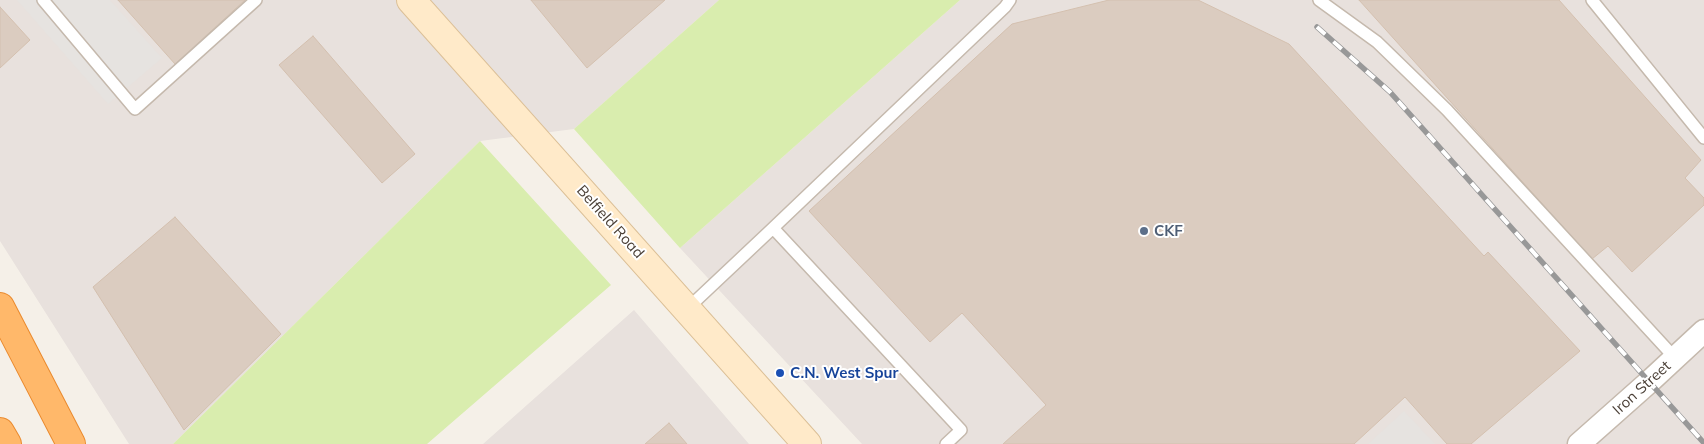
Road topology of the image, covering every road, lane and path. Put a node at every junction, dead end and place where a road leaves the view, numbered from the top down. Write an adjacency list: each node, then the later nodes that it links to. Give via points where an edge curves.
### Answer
1 (43, 0): 2 (lane, via 135,109)
2 (256, 0)
3 (411, 0): 10 (main road, Belfield Road)
4 (1010, 0): 8 (lane)
5 (1319, 0): 12 (lane, via 1377,42 1447,110)
6 (1592, 0): 7 (lane)
7 (1704, 138)
8 (773, 228): 10 (lane); 17 (lane, via 961,430)
9 (0, 307): 15 (highway)
10 (687, 309): 16 (main road, Belfield Road)
11 (1704, 331): 12 (street, Iron Street)
12 (1674, 358): 18 (street, Iron Street)
13 (0, 432): 14 (highway)
14 (7, 444)
15 (71, 444)
16 (807, 444)
17 (946, 444)
18 (1579, 444)

